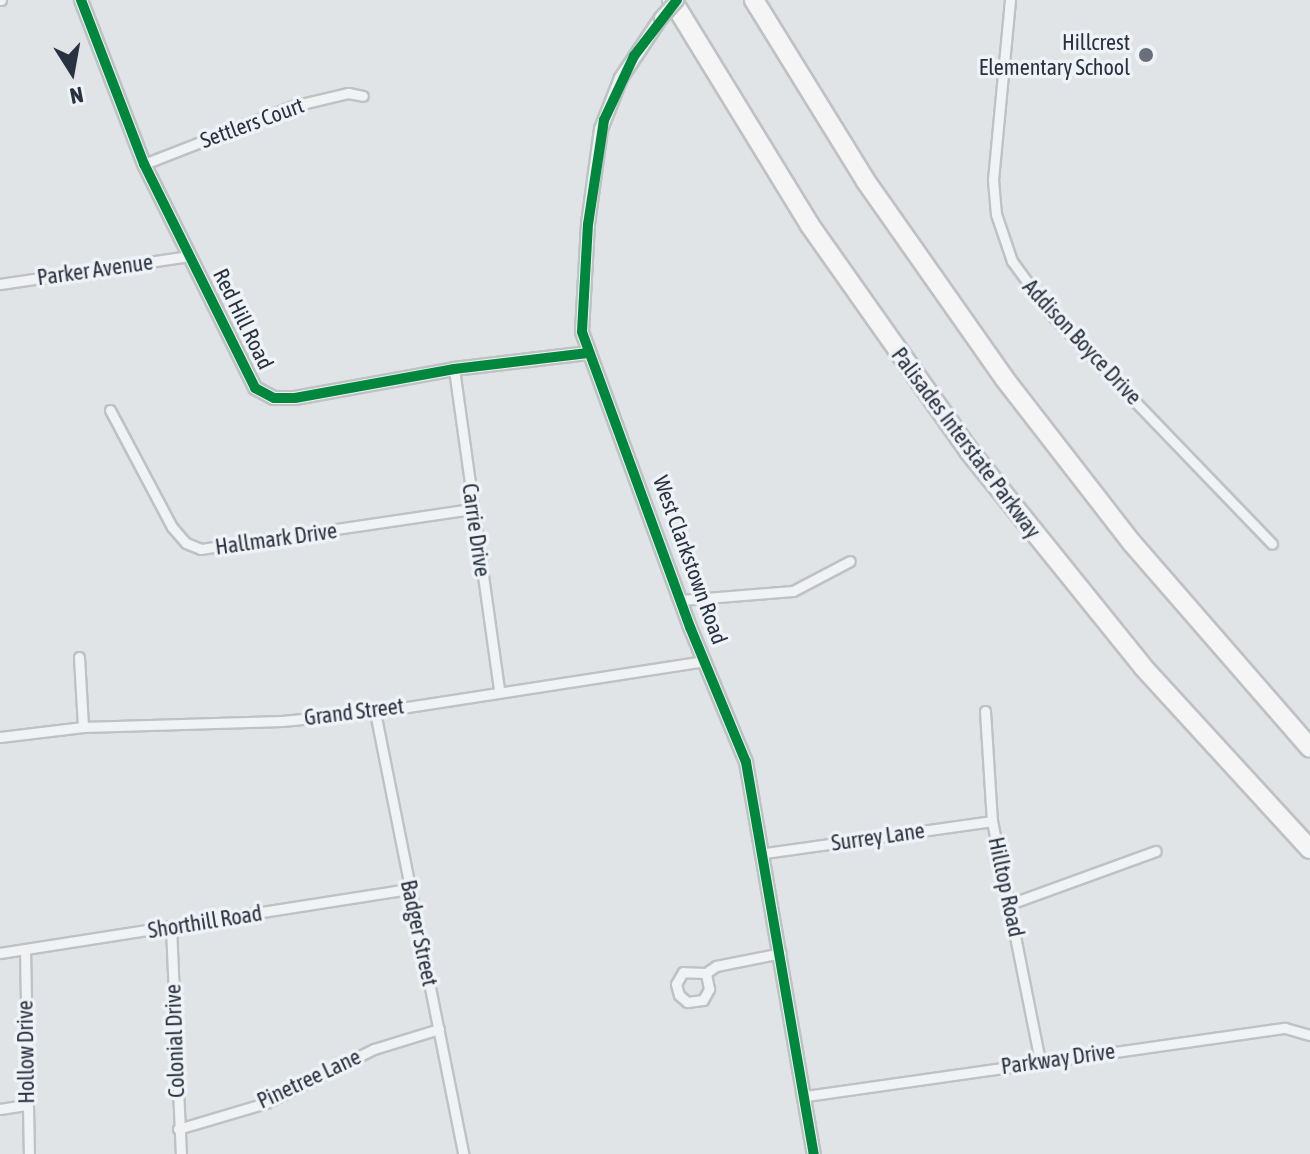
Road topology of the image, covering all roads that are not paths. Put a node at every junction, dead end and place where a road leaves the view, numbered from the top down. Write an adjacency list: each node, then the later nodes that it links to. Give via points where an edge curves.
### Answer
1 (81, 0): 6 (street, Red Hill Road)
2 (674, 0): 9 (street, West Clarkstown Road, bridge, via 615,90 599,139 582,295); 25 (highway, Palisades Interstate Parkway, via 816,234 969,451 1129,650)
3 (754, 0): 23 (highway, via 865,180 1004,378 1132,543)
4 (1010, 0): 13 (street, Addison Boyce Drive, via 993,180 996,214 1012,261 1050,313)
5 (363, 96): 6 (street, Settlers Court, via 348,93 293,106)
6 (144, 164): 7 (street, Red Hill Road)
7 (190, 256): 8 (street, Parker Avenue); 10 (street, Red Hill Road, via 240,365 255,388 274,398)
8 (0, 284)
9 (588, 353): 10 (street, Red Hill Road); 15 (street, West Clarkstown Road, via 639,476)
10 (454, 369): 12 (street, Carrie Drive)
11 (110, 410): 12 (street, Hallmark Drive, via 172,527 186,543 201,549)
12 (472, 509): 18 (street, Carrie Drive)
13 (1272, 544)
14 (850, 561): 15 (street, via 793,591)
15 (681, 600): 17 (street, West Clarkstown Road)
16 (79, 657): 21 (street)
17 (705, 661): 18 (street, Grand Street); 27 (street, West Clarkstown Road, via 746,762)
18 (499, 690): 20 (street, Grand Street)
19 (985, 711): 24 (street, Hilltop Road)
20 (375, 712): 21 (street, Grand Street, via 282,721); 28 (street, Badger Street)
21 (83, 727): 22 (street, Grand Street)
22 (0, 737)
23 (1310, 748)
24 (992, 821): 27 (street, Surrey Lane); 29 (street, Hilltop Road)
25 (1310, 849)
26 (1156, 851): 29 (street)
27 (765, 853): 33 (street, West Clarkstown Road)
28 (409, 889): 30 (street, Shorthill Road); 35 (street, Badger Street)
29 (1010, 904): 37 (street, Hilltop Road)
30 (171, 927): 31 (street, Shorthill Road); 41 (street, Colonial Drive)
31 (25, 949): 32 (street, Shorthill Road); 39 (street, Hollow Drive)
32 (0, 953)
33 (781, 953): 34 (street, via 723,963); 38 (street, West Clarkstown Road)
34 (706, 973)
35 (439, 1029): 41 (street, Pinetree Lane, via 374,1049 266,1103); 44 (street, Badger Street)
36 (1310, 1035): 37 (street, Parkway Drive, via 1285,1028)
37 (1040, 1062): 38 (street, Parkway Drive)
38 (806, 1096): 45 (street, West Clarkstown Road)
39 (26, 1105): 40 (street); 42 (street, Hollow Drive)
40 (0, 1109)
41 (178, 1129): 43 (street, Colonial Drive)
42 (29, 1154)
43 (181, 1154)
44 (463, 1154)
45 (814, 1154)

